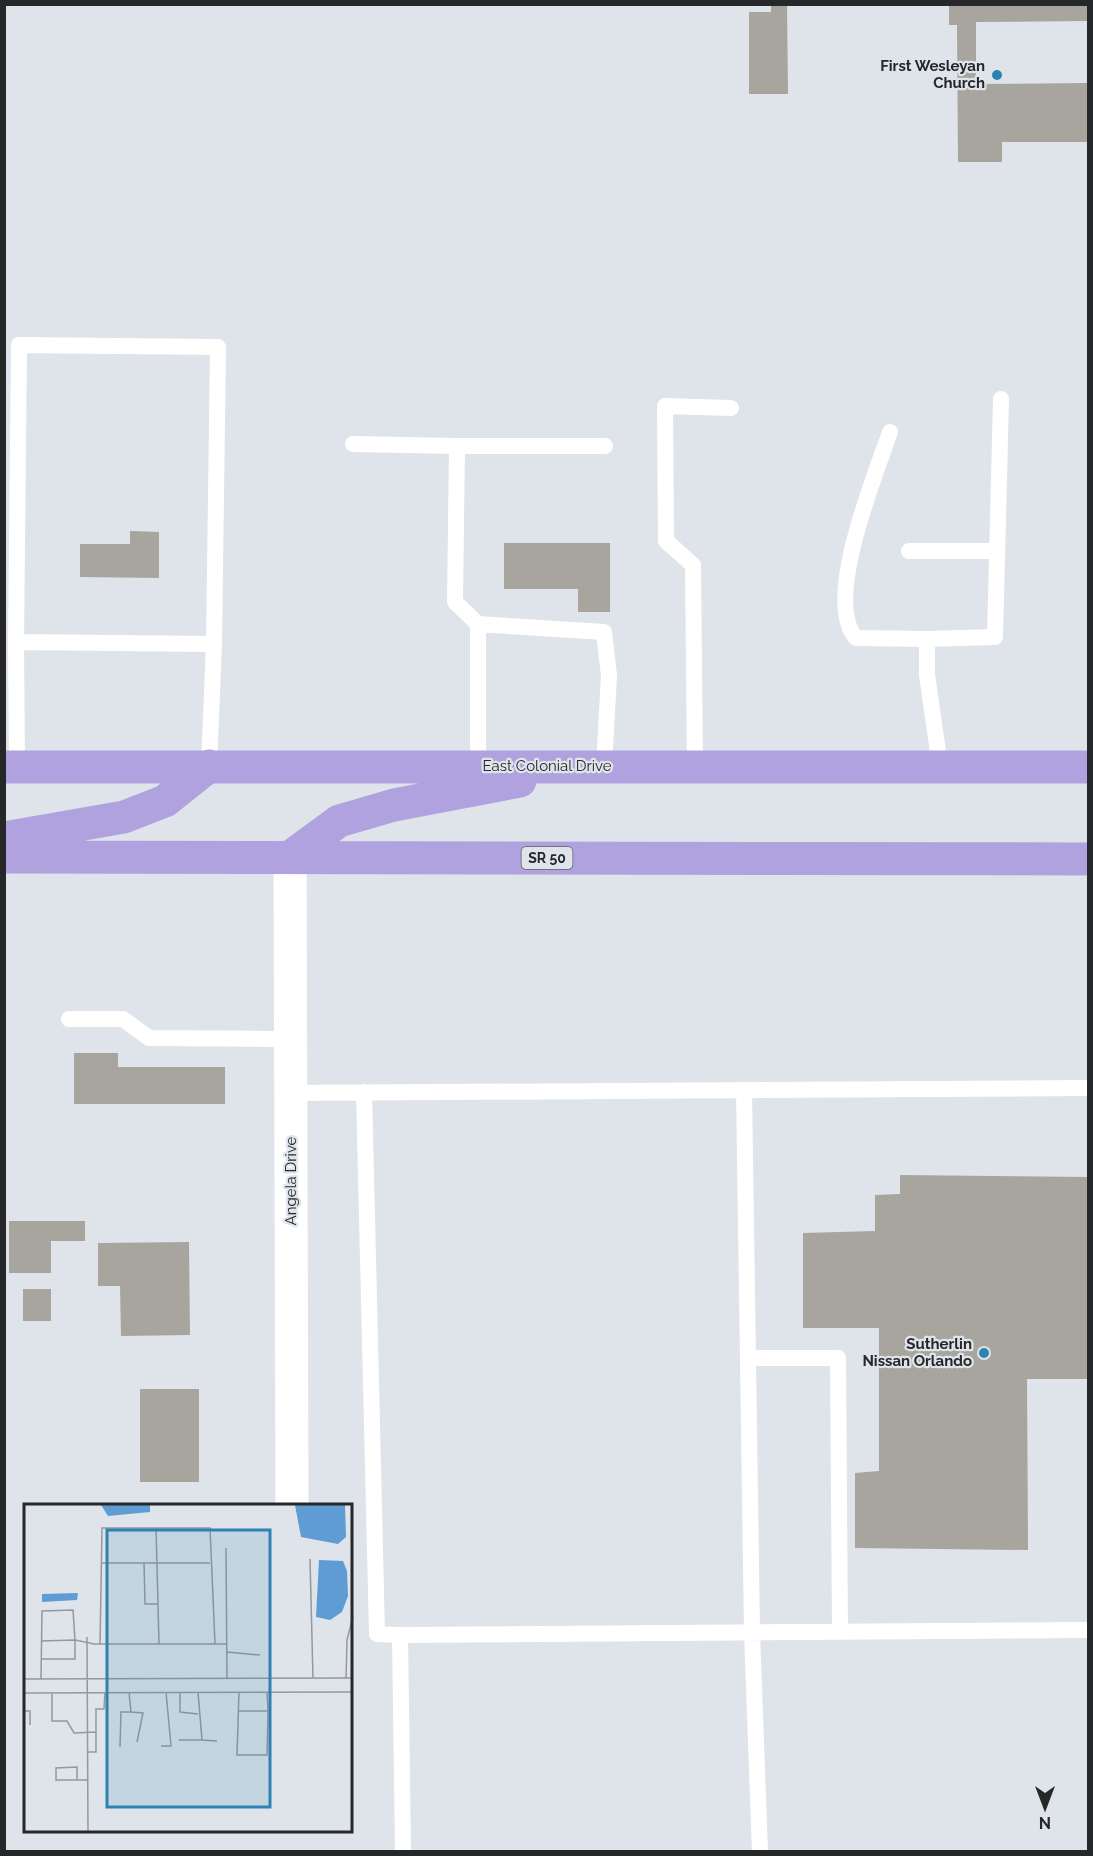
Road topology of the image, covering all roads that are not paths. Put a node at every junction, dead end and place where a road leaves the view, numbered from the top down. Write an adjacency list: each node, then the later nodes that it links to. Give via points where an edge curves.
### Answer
1 (1001, 399): 8 (lane)
2 (731, 408): 16 (lane, via 665,406 666,541 693,565)
3 (890, 432): 10 (lane, via 851,548 846,600 850,631 856,638)
4 (353, 444): 5 (lane)
5 (456, 446): 6 (lane); 9 (lane, via 455,602)
6 (605, 446)
7 (909, 551): 8 (lane)
8 (997, 551): 10 (lane, via 995,637)
9 (478, 624): 14 (lane); 15 (lane, via 604,632 609,676)
10 (927, 639): 17 (lane, via 927,675)
11 (16, 642): 12 (lane); 12 (lane, via 19,345 31,345 218,347); 18 (lane)
12 (214, 644): 13 (lane)
13 (209, 766): 14 (highway, East Colonial Drive); 18 (highway, East Colonial Drive); 20 (highway, via 165,801 124,817)
14 (478, 766): 15 (highway, East Colonial Drive)
15 (604, 766): 16 (highway, East Colonial Drive); 22 (highway, via 394,805 339,821)
16 (695, 766): 17 (highway, East Colonial Drive)
17 (940, 766): 19 (highway, East Colonial Drive)
18 (11, 767)
19 (1089, 767)
20 (4, 838)
21 (4, 857): 22 (highway, SR 50)
22 (291, 857): 23 (highway, SR 50); 25 (street, Angela Drive)
23 (1089, 859)
24 (69, 1018): 25 (lane, via 123,1019 148,1038)
25 (291, 1039): 29 (street, Angela Drive)
26 (1089, 1088): 27 (lane)
27 (744, 1090): 28 (lane); 30 (lane)
28 (364, 1092): 29 (lane); 35 (lane, via 377,1634)
29 (291, 1093): 31 (street, Angela Drive)
30 (748, 1358): 33 (lane); 34 (lane, via 838,1358)
31 (292, 1504)
32 (1089, 1630): 34 (lane)
33 (752, 1632): 34 (lane); 35 (lane); 37 (lane)
34 (840, 1632)
35 (400, 1635): 36 (lane)
36 (403, 1851)
37 (760, 1851)

